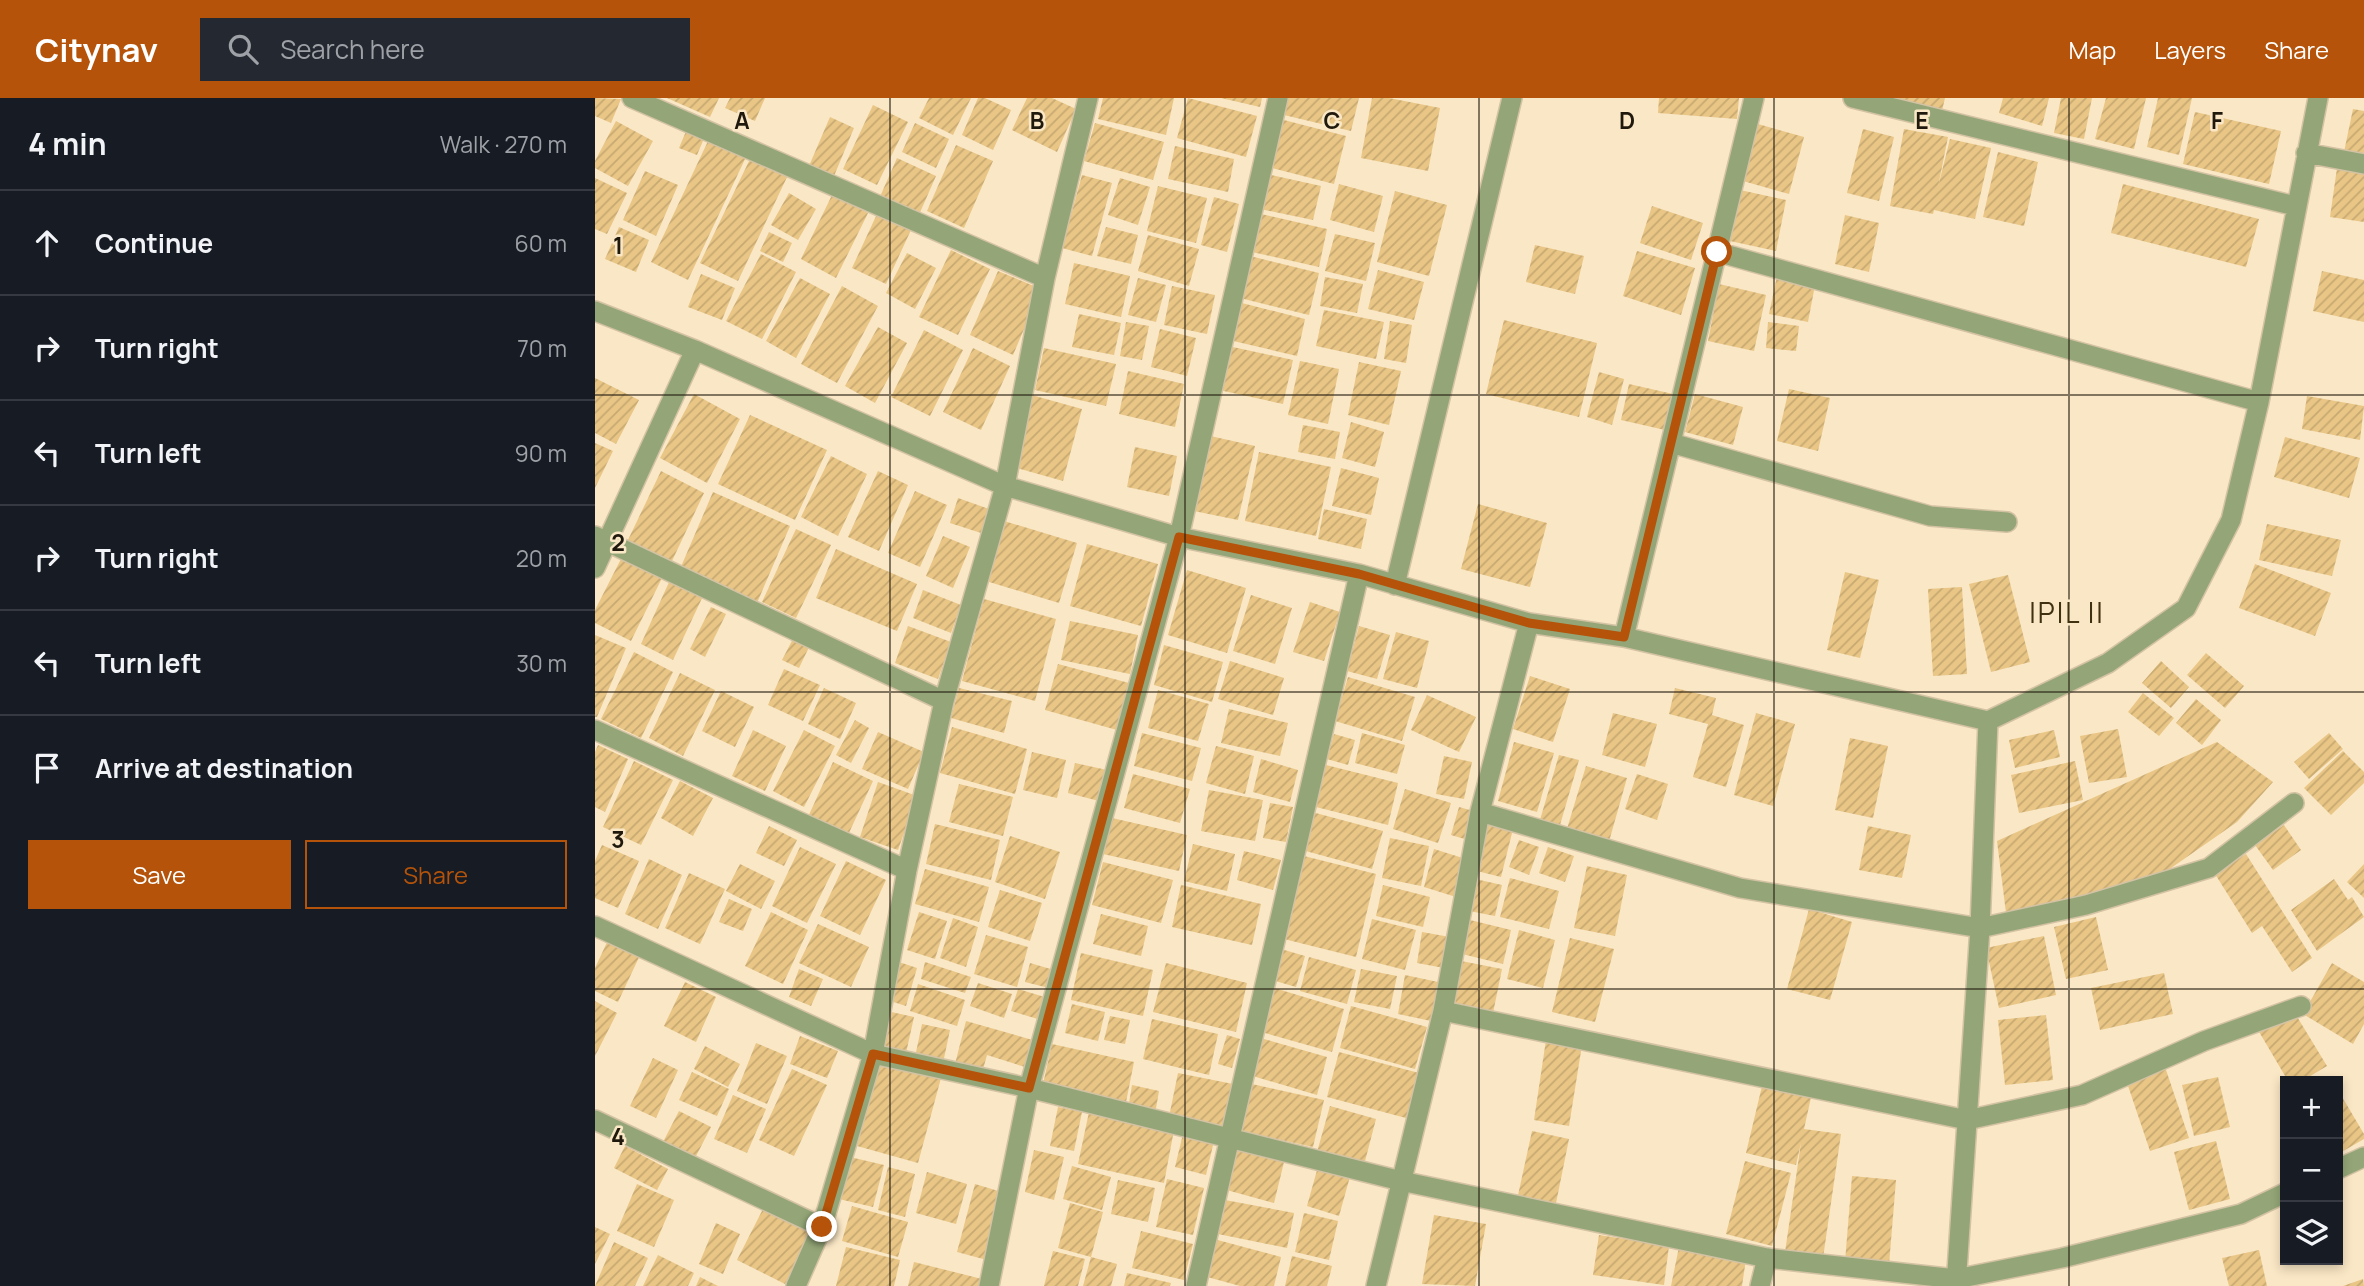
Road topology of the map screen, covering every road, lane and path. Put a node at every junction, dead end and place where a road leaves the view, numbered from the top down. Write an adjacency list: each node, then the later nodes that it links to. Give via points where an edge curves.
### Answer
1 (632, 98): 12 (street)
2 (1087, 98): 12 (street)
3 (1278, 98): 19 (street)
4 (1512, 98): 23 (street)
5 (1754, 98): 11 (street)
6 (1853, 98): 10 (street)
7 (2318, 98): 8 (street)
8 (2307, 153): 9 (street); 10 (street)
9 (2364, 164)
10 (2295, 206): 15 (street)
11 (1717, 252): 15 (street); 16 (street)
12 (1045, 278): 17 (street)
13 (595, 311): 14 (street)
14 (695, 349): 17 (street); 20 (street)
15 (2259, 401): 27 (street, via 2231,520 2186,608 2108,663)
16 (1671, 443): 18 (street, via 1930,516); 25 (street)
17 (1005, 486): 19 (street); 26 (street)
18 (2007, 522)
19 (1179, 537): 22 (street); 37 (street)
20 (601, 539): 21 (street); 26 (street)
21 (595, 568)
22 (1359, 574): 23 (street); 40 (street)
23 (1395, 585): 24 (street)
24 (1529, 623): 25 (street); 30 (street)
25 (1624, 637): 27 (street)
26 (944, 701): 31 (street)
27 (1988, 722): 33 (street)
28 (595, 730): 31 (street)
29 (2294, 803): 33 (street, via 2209,868 2085,905)
30 (1481, 812): 33 (street, via 1740,888); 35 (street)
31 (907, 870): 36 (street)
32 (595, 926): 36 (street)
33 (1980, 928): 39 (street)
34 (2301, 1006): 39 (street, via 2204,1041 2082,1095)
35 (1443, 1011): 39 (street); 43 (street)
36 (873, 1054): 37 (street); 45 (street)
37 (1029, 1088): 40 (street); 49 (street)
38 (595, 1120): 45 (street)
39 (1967, 1120): 47 (street)
40 (1229, 1136): 43 (street); 50 (street)
41 (2364, 1157): 42 (street)
42 (2343, 1167)
43 (1401, 1181): 46 (street); 51 (street)
44 (2280, 1196): 47 (street, via 2241,1214)
45 (822, 1227): 48 (street)
46 (1767, 1258): 47 (street); 52 (street)
47 (1956, 1283)
48 (796, 1286)
49 (989, 1286)
50 (1196, 1286)
51 (1376, 1286)
52 (1761, 1286)

